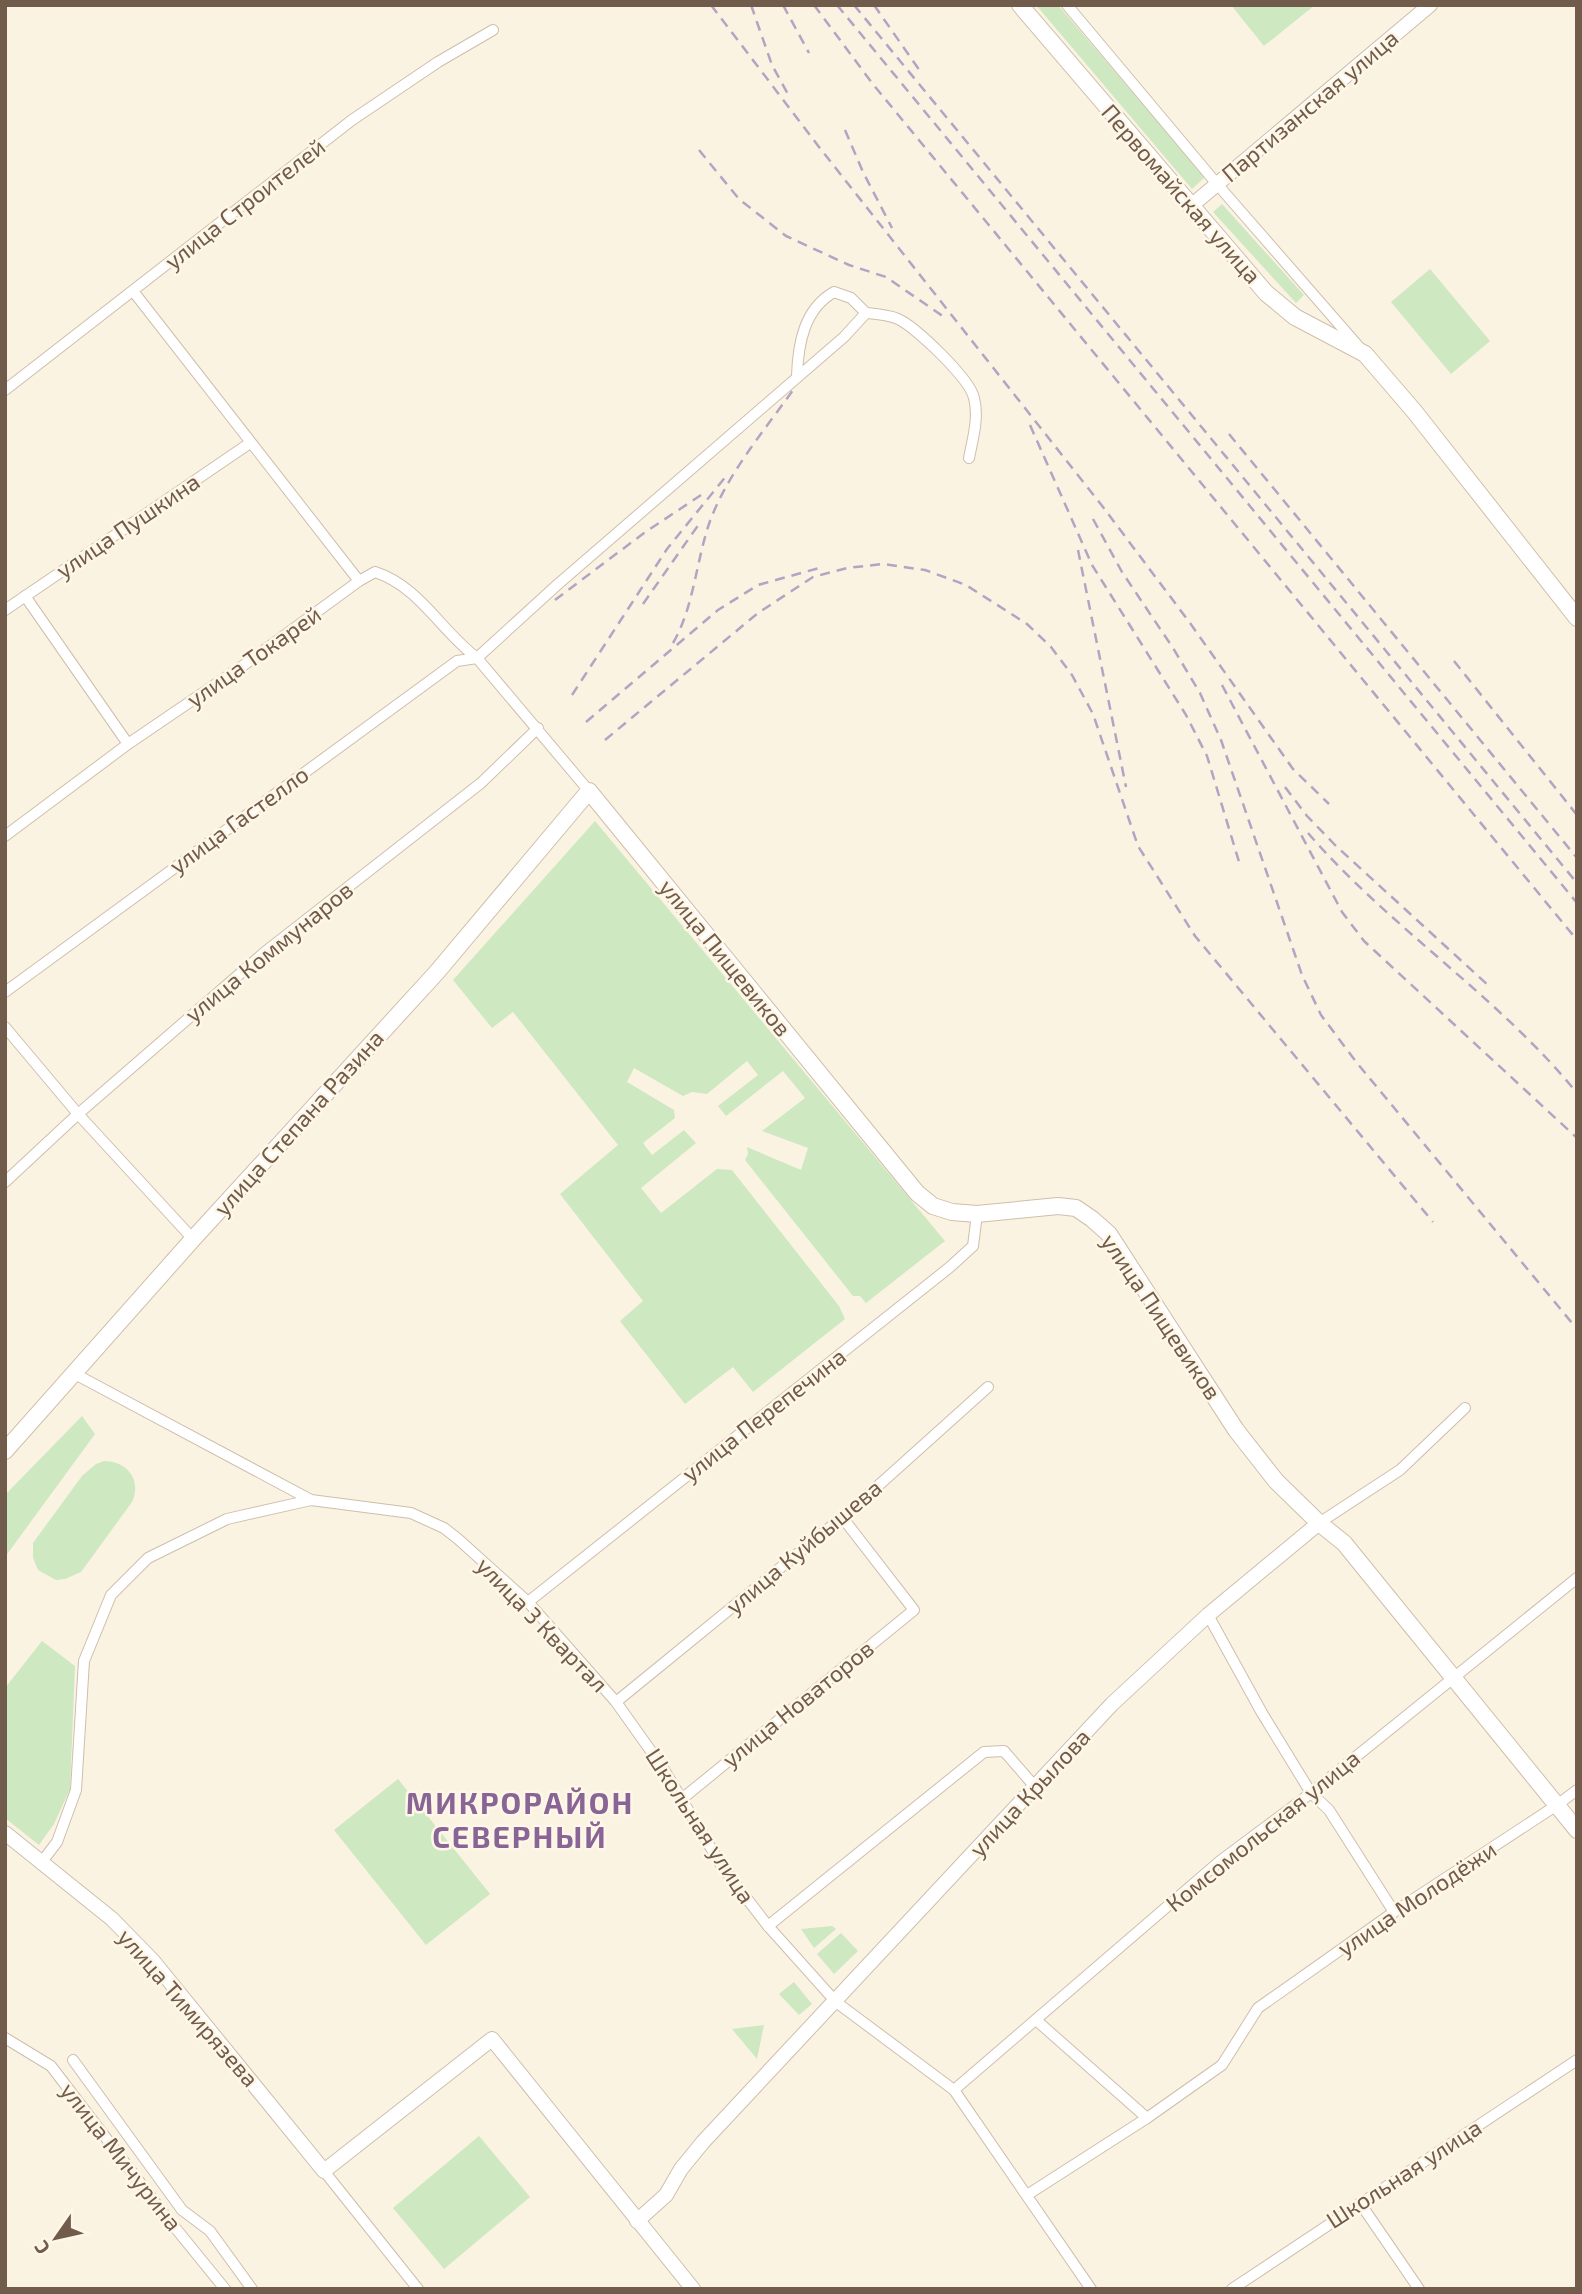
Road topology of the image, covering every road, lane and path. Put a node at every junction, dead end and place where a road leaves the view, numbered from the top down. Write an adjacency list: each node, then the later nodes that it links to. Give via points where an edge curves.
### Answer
1 (1020, 5): 6 (main road, Первомайская улица)
2 (1067, 5): 5 (street, Первомайская улица)
3 (1430, 5): 5 (street, Партизанская улица)
4 (493, 30): 7 (street, улица Строителей, via 352,120)
5 (1217, 184): 6 (street, Партизанская улица); 9 (street, Первомайская улица)
6 (1191, 206): 9 (main road, Первомайская улица, via 1266,293 1295,317)
7 (133, 291): 11 (street, улица Строителей); 12 (street)
8 (866, 313): 10 (street); 10 (street, via 851,298 834,292 820,300 798,350); 13 (street, via 899,319 922,336 974,394 977,415)
9 (1366, 354): 17 (main road, Первомайская улица)
10 (797, 376): 18 (street)
11 (5, 390)
12 (250, 443): 14 (street); 15 (street, улица Пушкина)
13 (969, 457)
14 (359, 581): 18 (street, улица Пищевиков, via 375,572 409,589); 20 (street, улица Токарей)
15 (26, 596): 16 (street, улица Пушкина); 20 (street)
16 (5, 610)
17 (1574, 610)
18 (477, 658): 19 (street, улица Пищевиков); 23 (street, улица Гастелло, via 457,661)
19 (538, 728): 21 (street, улица Пищевиков); 25 (street, улица Коммунаров, via 481,783 265,952)
20 (128, 744): 22 (street, улица Токарей)
21 (589, 791): 27 (main road, улица Пищевиков, via 916,1194 942,1209); 28 (main road, улица Степана Разина, via 437,972)
22 (5, 836)
23 (5, 992)
24 (5, 1027): 25 (street)
25 (78, 1114): 26 (street, улица Коммунаров); 28 (street)
26 (5, 1182)
27 (977, 1214): 35 (main road, улица Пищевиков, via 1038,1206 1076,1208 1109,1234 1236,1430 1276,1481); 37 (street, улица Перепечина, via 973,1245 950,1266)
28 (193, 1239): 29 (main road, улица Степана Разина)
29 (75, 1374): 32 (main road, улица Степана Разина); 33 (street)
30 (988, 1387): 34 (street, улица Куйбышева)
31 (1465, 1408): 35 (street, улица Крылова, via 1400,1469)
32 (5, 1451)
33 (311, 1500): 37 (street, улица 3 Квартал, via 411,1513 429,1520 458,1539); 48 (street, via 227,1519 148,1558 111,1595 84,1661 76,1790 57,1842)
34 (842, 1517): 40 (street, улица Куйбышева); 44 (street, улица Новаторов, via 914,1610)
35 (1319, 1523): 38 (street, улица Крылова); 39 (main road, улица Пищевиков, via 1344,1543)
36 (1577, 1578): 39 (street, Комсомольская улица)
37 (528, 1602): 40 (street, улица 3 Квартал)
38 (1208, 1615): 41 (street, улица Крылова, via 1112,1704); 43 (street)
39 (1452, 1678): 43 (street, Комсомольская улица); 45 (main road, улица Пищевиков)
40 (616, 1702): 44 (street, Школьная улица)
41 (1036, 1788): 50 (street, via 1004,1751 984,1752); 51 (street, улица Крылова)
42 (1577, 1790): 45 (street, улица Молодёжи)
43 (1311, 1793): 49 (street, via 1329,1810); 52 (street, Комсомольская улица, via 1220,1861)
44 (683, 1798): 50 (street, Школьная улица, via 721,1865)
45 (1557, 1805): 46 (main road, улица Пищевиков); 49 (street, улица Молодёжи)
46 (1577, 1830)
47 (5, 1833): 48 (street, улица Тимирязева)
48 (41, 1863): 58 (street, улица Тимирязева, via 112,1919 153,1961)
49 (1394, 1912): 57 (street, улица Молодёжи, via 1258,2008 1222,2065)
50 (768, 1926): 51 (street, Школьная улица)
51 (835, 2002): 56 (street, Школьная улица); 61 (street, улица Крылова, via 703,2142 666,2195)
52 (1036, 2020): 56 (street, Комсомольская улица); 57 (street)
53 (5, 2038): 62 (street, улица Мичурина, via 51,2066)
54 (73, 2060): 63 (street, via 182,2210 210,2231)
55 (1577, 2060): 60 (street, Школьная улица)
56 (954, 2090): 59 (street, Школьная улица)
57 (1147, 2118): 59 (street)
58 (324, 2171): 61 (street, via 492,2039); 64 (street)
59 (1027, 2195): 66 (street, Школьная улица)
60 (1360, 2203): 67 (street, Школьная улица); 68 (street)
61 (637, 2221): 65 (street)
62 (225, 2289)
63 (252, 2289)
64 (418, 2289)
65 (693, 2289)
66 (1091, 2289)
67 (1231, 2289)
68 (1419, 2289)

